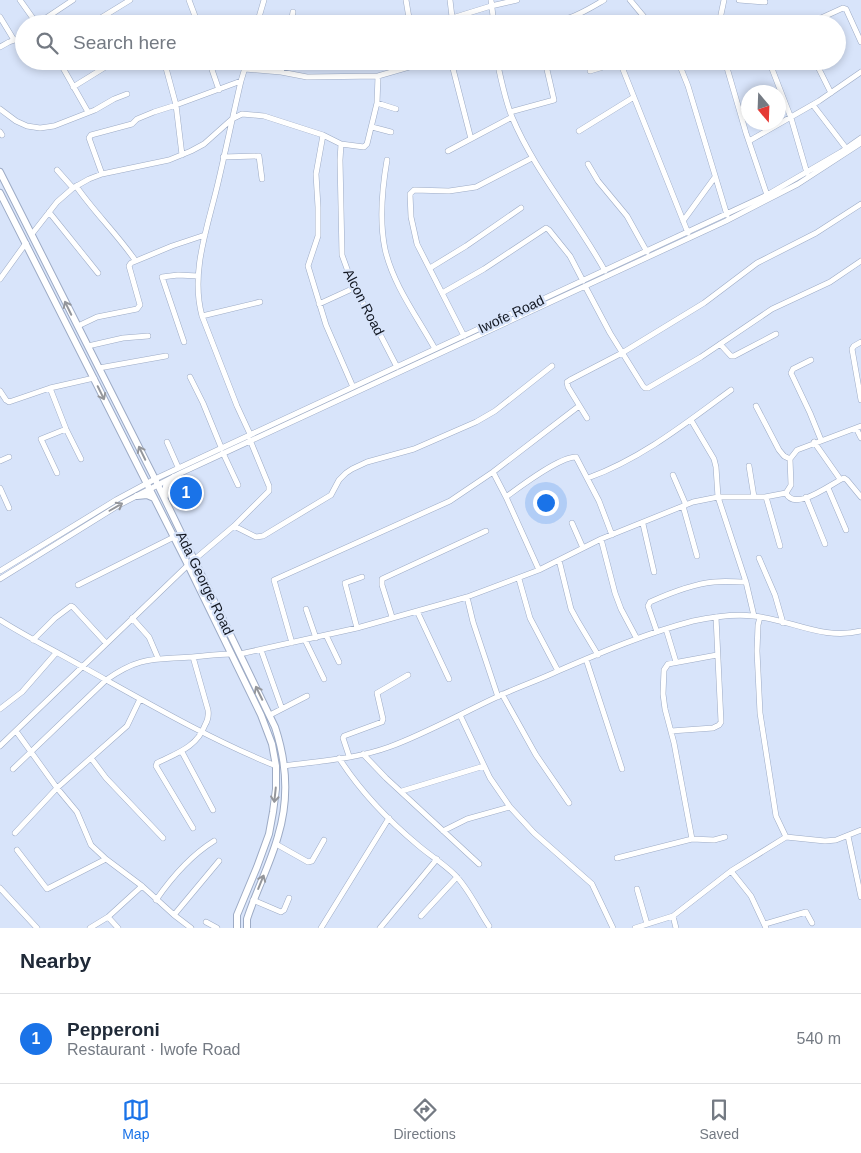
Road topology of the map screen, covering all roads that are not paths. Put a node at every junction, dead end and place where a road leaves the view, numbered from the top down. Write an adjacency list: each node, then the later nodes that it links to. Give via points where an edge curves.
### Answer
1 (20, 0): 16 (street)
2 (73, 0): 17 (street)
3 (130, 0): 18 (street)
4 (189, 0): 19 (street)
5 (264, 0): 20 (street)
6 (406, 0): 22 (street)
7 (450, 0): 23 (street)
8 (517, 0): 14 (street)
9 (604, 0): 25 (street)
10 (630, 0): 26 (street)
11 (724, 0): 27 (street)
12 (739, 0): 13 (street)
13 (765, 2)
14 (491, 3): 24 (street)
15 (293, 12): 21 (street)
16 (31, 15)
17 (50, 15)
18 (106, 15)
19 (195, 15)
20 (260, 15)
21 (292, 15)
22 (408, 15)
23 (452, 15)
24 (458, 15)
25 (576, 15)
26 (642, 15)
27 (721, 15)
28 (828, 15): 31 (street, via 846,9)
29 (0, 17): 30 (street)
30 (14, 40): 32 (street)
31 (861, 42)
32 (0, 47)
33 (64, 70): 54 (street)
34 (101, 70): 54 (street)
35 (167, 70): 61 (street)
36 (212, 70): 55 (street)
37 (245, 70): 53 (street)
38 (257, 70): 50 (street)
39 (399, 70): 52 (street)
40 (453, 70): 73 (street)
41 (499, 70): 65 (street)
42 (547, 70): 65 (street, via 554,100)
43 (593, 70): 49 (street)
44 (623, 70): 58 (street)
45 (682, 70): 88 (street)
46 (728, 70): 74 (street)
47 (772, 70): 66 (street)
48 (820, 70): 56 (street)
49 (590, 71)
50 (281, 72): 52 (street, via 307,76)
51 (861, 72): 56 (street)
52 (378, 76): 59 (street)
53 (241, 81): 55 (street); 67 (street)
54 (73, 87): 64 (street)
55 (219, 90): 61 (street)
56 (831, 93): 60 (street)
57 (127, 94): 64 (street)
58 (634, 97): 69 (street); 98 (street)
59 (377, 103): 63 (street); 68 (street)
60 (813, 105): 66 (street); 77 (street)
61 (176, 106): 79 (street); 87 (street, via 141,117 132,124 89,136)
62 (0, 109): 64 (street, via 16,121 40,128 54,126)
63 (396, 109)
64 (88, 112)
65 (511, 114): 73 (street); 81 (street)
66 (791, 118): 74 (street); 86 (street)
67 (232, 119): 71 (street, via 242,114 258,115); 79 (street, via 204,144); 80 (street)
68 (372, 127): 70 (street); 76 (street, via 366,146)
69 (579, 131)
70 (391, 132)
71 (323, 135): 76 (street); 115 (street, via 316,174 318,236 308,266)
72 (861, 138): 77 (street, Iwofe Road)
73 (471, 139): 78 (street)
74 (749, 141): 93 (street)
75 (861, 143): 90 (street, Iwofe Road)
76 (341, 144): 112 (street, Alcon Road, via 341,248)
77 (846, 148): 86 (street, Iwofe Road)
78 (448, 151)
79 (182, 155): 87 (street)
80 (223, 156): 89 (street, via 259,156); 101 (street)
81 (532, 158): 106 (street, via 476,187 411,191 414,230 420,252); 107 (street)
82 (387, 160): 125 (street, via 382,209 386,250 400,288)
83 (588, 164): 103 (street, via 627,216)
84 (57, 170): 91 (street)
85 (0, 172): 100 (main road, Ada George Road)
86 (807, 173): 90 (street, Iwofe Road)
87 (102, 174): 91 (street)
88 (715, 177): 97 (street); 98 (street)
89 (262, 178)
90 (796, 182): 93 (street, Iwofe Road); 111 (street, Iwofe Road, via 735,216)
91 (74, 187): 96 (street); 104 (street)
92 (0, 193): 102 (main road, Ada George Road)
93 (767, 195): 97 (street, Iwofe Road)
94 (861, 204): 126 (street, via 816,233 757,263 704,302)
95 (521, 208): 106 (street)
96 (49, 212): 100 (street); 108 (street)
97 (727, 214): 99 (street, Iwofe Road)
98 (683, 221): 99 (street)
99 (688, 233): 103 (street, Iwofe Road)
100 (32, 234): 117 (main road, Ada George Road, one-way to 100)
101 (205, 234): 104 (street); 109 (street)
102 (26, 243): 110 (street); 132 (main road, Ada George Road)
103 (647, 252): 107 (street, Iwofe Road)
104 (135, 260): 117 (street, via 129,266 139,308 97,317)
105 (861, 262): 123 (street, via 830,282 772,309)
106 (430, 268): 113 (street)
107 (605, 271): 111 (street, Iwofe Road)
108 (98, 273)
109 (198, 276): 116 (street); 121 (street, via 162,277)
110 (0, 279)
111 (584, 284): 113 (street, via 570,256 546,228); 120 (street, Iwofe Road); 126 (street); 145 (street, Iwofe Road)
112 (354, 288): 115 (street); 130 (street, Alcon Road)
113 (442, 293): 120 (street)
114 (260, 302): 116 (street)
115 (319, 304): 134 (street)
116 (202, 316): 145 (street)
117 (78, 326): 124 (main road, Ada George Road)
118 (776, 334): 123 (street, via 734,356)
119 (148, 336): 124 (street)
120 (464, 336): 125 (street, Iwofe Road)
121 (184, 342)
122 (861, 342): 138 (street, via 852,349)
123 (720, 344): 126 (street, via 648,388 643,386)
124 (88, 346): 131 (main road, Ada George Road)
125 (435, 350): 130 (street, Iwofe Road)
126 (622, 354): 139 (street, via 567,382)
127 (166, 356): 131 (street)
128 (812, 360): 147 (street, via 791,373)
129 (552, 366): 182 (street, via 481,420 414,450 352,469 339,480 331,495 263,536 256,537)
130 (396, 367): 134 (street, Iwofe Road)
131 (99, 368): 163 (main road, Ada George Road, one-way to 131)
132 (94, 378): 135 (street); 165 (main road, Ada George Road, one-way to 165)
133 (190, 378): 150 (street)
134 (353, 387): 145 (street, Iwofe Road)
135 (50, 388): 137 (street, via 9,402); 144 (street)
136 (731, 390): 142 (street)
137 (0, 391)
138 (861, 400)
139 (579, 406): 141 (street); 157 (street)
140 (756, 406): 153 (street, via 779,450)
141 (587, 418)
142 (690, 420): 161 (street, via 623,463); 176 (street, via 714,459)
143 (858, 427): 146 (street); 147 (street)
144 (66, 429): 152 (street); 158 (street, via 41,439)
145 (250, 437): 150 (street, Iwofe Road); 182 (street, via 270,489)
146 (861, 438)
147 (821, 440): 149 (street)
148 (167, 442): 156 (street)
149 (814, 442): 153 (street); 162 (street)
150 (222, 450): 156 (street, Iwofe Road); 160 (street, Iwofe Road); 164 (street)
151 (9, 457): 154 (street)
152 (80, 458)
153 (790, 458): 168 (street, via 791,485)
154 (0, 461)
155 (749, 466): 171 (street)
156 (178, 467): 163 (street, Iwofe Road)
157 (493, 472): 170 (street); 223 (street, via 450,501 274,580)
158 (56, 473)
159 (674, 475): 178 (street)
160 (174, 477): 163 (street, Iwofe Road); 177 (main road, via 166,486)
161 (588, 478): 170 (street, via 579,459 573,456); 185 (street)
162 (840, 480): 167 (street); 174 (street, via 847,480)
163 (157, 482): 165 (street); 177 (main road, Ada George Road)
164 (238, 485)
165 (148, 486): 169 (street); 175 (main road, Ada George Road); 197 (street, via 116,500)
166 (0, 488): 179 (street)
167 (828, 488): 173 (street); 183 (street)
168 (786, 493): 172 (street); 173 (street, via 792,499)
169 (137, 496): 175 (main road); 200 (street, one-way to 169)
170 (506, 497): 196 (street)
171 (754, 497): 172 (street); 176 (street)
172 (766, 497): 189 (street)
173 (806, 497): 188 (street)
174 (861, 497)
175 (154, 498): 186 (main road, Ada George Road)
176 (718, 498): 178 (street); 202 (street)
177 (166, 500): 193 (main road, Ada George Road)
178 (685, 505): 181 (street); 191 (street)
179 (9, 508)
180 (572, 522): 190 (street)
181 (643, 524): 185 (street); 198 (street)
182 (234, 526): 193 (street)
183 (846, 530)
184 (486, 531): 208 (street, via 382,579)
185 (612, 535): 187 (street)
186 (174, 537): 195 (main road, Ada George Road); 203 (street)
187 (601, 539): 190 (street); 220 (street, via 615,593)
188 (825, 544)
189 (780, 546)
190 (583, 548): 194 (street)
191 (697, 556)
192 (759, 558): 213 (street)
193 (195, 559): 228 (main road, Ada George Road)
194 (559, 560): 196 (street); 229 (street, via 572,609)
195 (188, 565): 210 (street); 227 (main road, Ada George Road)
196 (539, 570): 201 (street)
197 (0, 572)
198 (654, 572)
199 (362, 577): 214 (street, via 346,583)
200 (0, 579)
201 (519, 579): 204 (street); 237 (street, via 530,618)
202 (746, 582): 207 (street); 217 (street, via 699,585 650,602 648,606)
203 (78, 585)
204 (467, 597): 206 (street); 242 (street)
205 (306, 608): 219 (street)
206 (417, 611): 208 (street); 240 (street)
207 (754, 616): 209 (street); 211 (street)
208 (392, 617): 214 (street)
209 (716, 617): 215 (street); 230 (street)
210 (132, 618): 224 (street); 232 (street, via 149,637)
211 (760, 618): 213 (street); 277 (street, via 757,651 760,713 776,816)
212 (0, 620): 221 (street)
213 (783, 623): 216 (street, via 822,633)
214 (357, 628): 218 (street)
215 (666, 628): 217 (street); 235 (street)
216 (861, 631)
217 (657, 632): 220 (street)
218 (326, 635): 219 (street); 234 (street)
219 (316, 638): 222 (street)
220 (637, 639): 229 (street)
221 (33, 640): 224 (street, via 55,618 73,606); 226 (street)
222 (305, 640): 223 (street); 239 (street)
223 (292, 643): 225 (street)
224 (106, 644): 236 (street)
225 (261, 650): 228 (street); 246 (street)
226 (56, 652): 236 (street); 245 (street, via 22,692)
227 (231, 654): 231 (street); 259 (main road, Ada George Road, via 261,715)
228 (240, 654): 247 (main road, Ada George Road, one-way to 228)
229 (598, 654): 233 (street)
230 (717, 656): 235 (street); 250 (street, via 721,722 713,728)
231 (193, 657): 232 (street); 251 (street, via 209,715)
232 (158, 658): 241 (street, via 135,663)
233 (586, 659): 237 (street); 263 (street)
234 (339, 662)
235 (676, 662): 250 (street, via 665,667 663,678 665,709)
236 (82, 666): 241 (street); 249 (street)
237 (558, 671): 242 (street)
238 (408, 675): 256 (street, via 377,693 382,722 344,736)
239 (324, 679)
240 (449, 679)
241 (106, 680): 244 (street); 253 (street)
242 (500, 695): 248 (street); 266 (street)
243 (307, 696): 246 (street)
244 (140, 699): 251 (street); 257 (street, via 127,726)
245 (0, 709)
246 (282, 709): 247 (street)
247 (270, 715): 260 (main road, Ada George Road, via 281,744)
248 (460, 715): 255 (street, via 410,738); 261 (street)
249 (16, 731): 252 (street); 253 (street)
250 (672, 731): 278 (street)
251 (203, 732): 254 (street); 259 (street)
252 (0, 746)
253 (32, 752): 262 (street); 264 (street)
254 (182, 752): 268 (street); 270 (street, via 156,766)
255 (363, 754): 256 (street); 265 (street)
256 (350, 756): 258 (street)
257 (91, 758): 264 (street); 276 (street)
258 (338, 758): 260 (street); 269 (street)
259 (276, 766): 315 (main road, Ada George Road, one-way to 315, via 276,789 268,834 237,915)
260 (284, 766): 281 (main road, Ada George Road, via 285,800)
261 (484, 766): 265 (street); 267 (street)
262 (12, 769)
263 (622, 769)
264 (57, 788): 273 (street); 284 (street, via 77,812 91,845)
265 (402, 791): 272 (street)
266 (569, 803)
267 (510, 807): 272 (street, via 467,819); 319 (street, via 534,833 592,884)
268 (213, 810)
269 (389, 818): 285 (street); 317 (street)
270 (193, 828)
271 (861, 830): 274 (street)
272 (443, 831): 287 (street)
273 (15, 833)
274 (848, 836): 277 (street, via 825,841); 290 (street)
275 (725, 837): 278 (street, via 705,841)
276 (162, 838)
277 (786, 838): 288 (street)
278 (692, 839): 283 (street)
279 (324, 840): 281 (street, via 308,862)
280 (214, 841): 298 (street, via 176,873)
281 (276, 844): 299 (main road, Ada George Road, one-way to 281)
282 (17, 850): 284 (street, via 47,889)
283 (617, 858)
284 (106, 859): 291 (street)
285 (437, 859): 289 (street); 318 (street)
286 (219, 861): 300 (street)
287 (479, 864)
288 (731, 871): 302 (street); 309 (street, via 751,896)
289 (457, 877): 301 (street); 308 (street)
290 (859, 882): 295 (street)
291 (142, 886): 298 (street); 303 (street)
292 (0, 888): 294 (street)
293 (637, 889): 306 (street)
294 (5, 894): 296 (street); 310 (street)
295 (861, 897)
296 (0, 898)
297 (289, 898): 299 (street, via 281,912)
298 (156, 900): 300 (street)
299 (253, 900): 316 (main road, Ada George Road)
300 (174, 915): 307 (street)
301 (421, 916)
302 (673, 916): 306 (street); 321 (street)
303 (108, 917): 311 (street); 312 (street)
304 (206, 922): 314 (street)
305 (812, 923): 309 (street, via 804,912)
306 (647, 924): 320 (street)
307 (182, 925): 313 (street)
308 (489, 926)
309 (765, 926)
310 (37, 928)
311 (90, 928)
312 (118, 928)
313 (191, 928)
314 (216, 928)
315 (237, 928)
316 (247, 928)
317 (321, 928)
318 (380, 928)
319 (614, 928)
320 (635, 928)
321 (676, 928)

